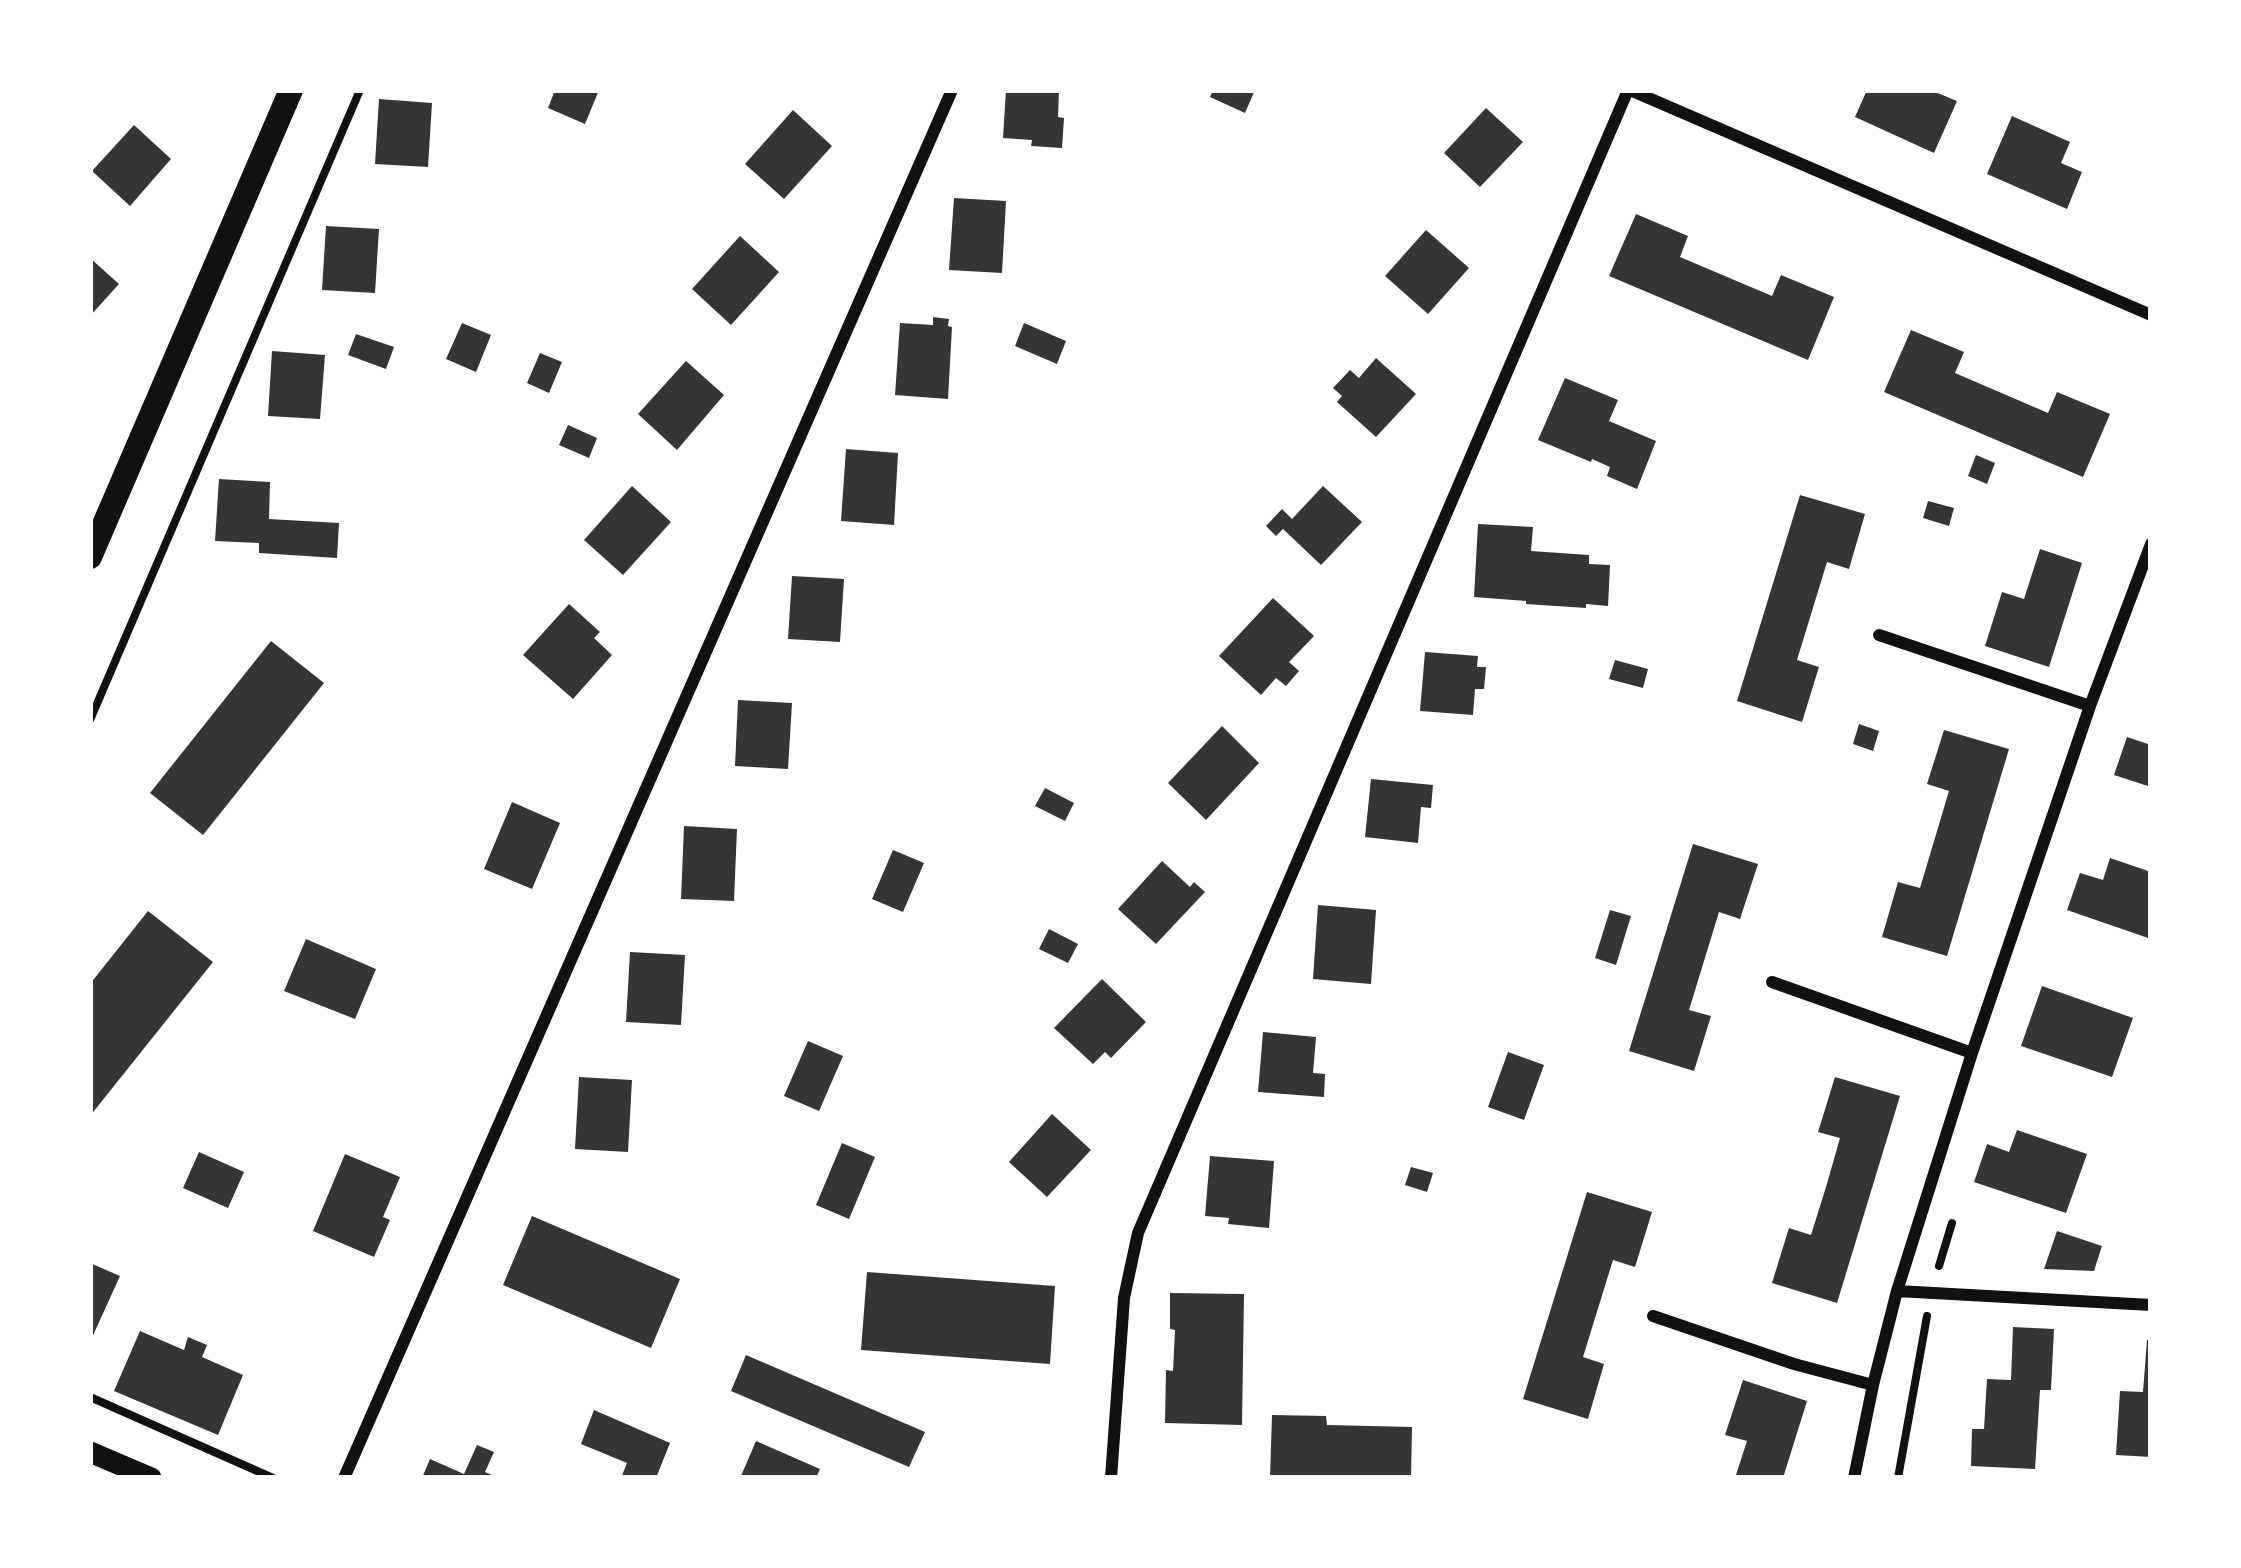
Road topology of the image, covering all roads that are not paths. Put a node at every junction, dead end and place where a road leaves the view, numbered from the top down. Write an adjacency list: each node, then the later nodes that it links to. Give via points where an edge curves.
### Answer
1 (291, 90): 6 (main road)
2 (952, 90): 17 (street)
3 (1629, 90): 4 (street); 18 (street, via 1138,1233 1124,1298)
4 (2151, 315)
5 (2151, 544): 8 (street)
6 (90, 557)
7 (1879, 635): 8 (street)
8 (2090, 706): 10 (street)
9 (1772, 982): 10 (street)
10 (1972, 1053): 11 (street)
11 (1897, 1291): 12 (street); 14 (street)
12 (2151, 1305)
13 (1653, 1316): 14 (street)
14 (1873, 1384): 19 (street)
15 (90, 1452): 16 (street)
16 (151, 1478)
17 (344, 1478)
18 (1111, 1478)
19 (1854, 1478)

